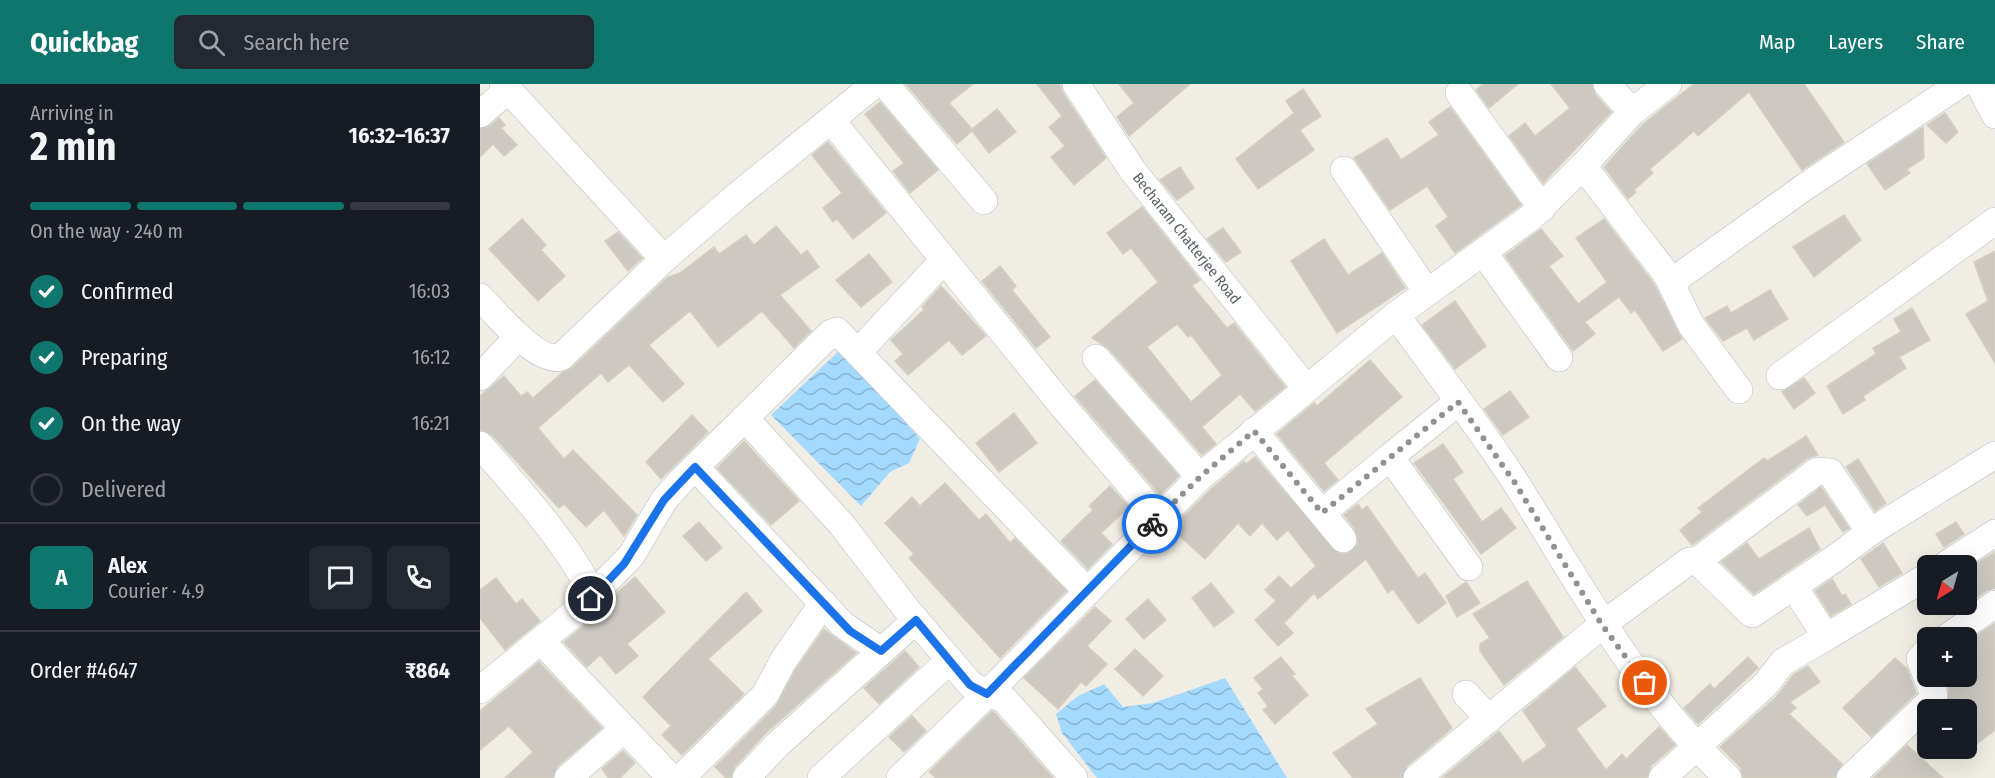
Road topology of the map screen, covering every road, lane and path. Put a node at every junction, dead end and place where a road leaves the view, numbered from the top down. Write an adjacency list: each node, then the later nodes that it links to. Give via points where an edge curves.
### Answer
1 (875, 84): 13 (street)
2 (885, 84): 16 (street)
3 (1076, 84): 32 (street, Becharam Chatterjee Road, via 1133,171)
4 (1608, 84): 10 (street)
5 (1668, 84): 10 (street)
6 (1960, 84): 22 (street, via 1677,278)
7 (1979, 84): 12 (street)
8 (505, 87): 11 (street); 20 (street)
9 (1459, 93): 17 (street)
10 (1632, 111): 14 (street)
11 (480, 114)
12 (1995, 116)
13 (831, 120): 20 (street); 21 (street)
14 (1583, 166): 17 (street); 22 (street)
15 (1344, 170): 24 (street)
16 (984, 201)
17 (1542, 208): 19 (street)
18 (1995, 221): 29 (street)
19 (1483, 252): 24 (street); 28 (street)
20 (664, 259): 25 (street, via 561,357 550,358)
21 (943, 261): 26 (street); 42 (street)
22 (1667, 275): 31 (street, via 1691,325)
23 (480, 297): 25 (street)
24 (1410, 305): 32 (street); 33 (street)
25 (518, 337): 30 (street)
26 (859, 351): 34 (street, via 843,333 831,333); 51 (street)
27 (1096, 358): 40 (street)
28 (1559, 358)
29 (1780, 376)
30 (480, 377)
31 (1739, 390)
32 (1300, 392): 35 (street)
33 (1458, 402): 38 (street); 56 (street, via 1515,483)
34 (745, 418): 39 (street); 55 (street, via 842,525)
35 (1254, 431): 40 (street); 41 (street)
36 (480, 445): 52 (street, via 541,518)
37 (1995, 455): 43 (street)
38 (1390, 457): 41 (street); 48 (street)
39 (695, 467): 52 (street, via 664,500 624,564); 53 (street)
40 (1200, 477): 42 (street)
41 (1322, 513): 45 (street)
42 (1158, 517): 51 (street)
43 (1870, 532): 47 (street, via 1830,472 1817,471); 50 (street)
44 (1995, 533): 46 (street)
45 (1343, 539)
46 (1961, 555)
47 (1697, 561): 50 (street, via 1752,614); 56 (street, via 1689,561)
48 (1469, 567)
49 (1917, 583): 58 (street)
50 (1794, 587): 58 (street)
51 (1087, 591): 64 (street)
52 (592, 595): 59 (street)
53 (823, 603): 60 (street, via 850,631); 71 (street, via 765,695)
54 (1995, 604): 57 (street)
55 (916, 620): 60 (street); 61 (street)
56 (1602, 625): 66 (street); 68 (street)
57 (1962, 627)
58 (1826, 637): 68 (street, via 1783,662 1764,685)
59 (541, 641): 62 (street); 67 (street)
60 (881, 651): 72 (street)
61 (950, 660): 64 (street, via 970,685); 73 (street)
62 (481, 686)
63 (1931, 687): 79 (street, via 1932,700)
64 (987, 694): 74 (street); 75 (street, via 1005,700)
65 (1466, 694): 66 (street)
66 (1488, 719): 76 (street)
67 (624, 729): 69 (street); 70 (street)
68 (1694, 746): 77 (street); 78 (street)
69 (568, 778)
70 (671, 778)
71 (681, 778)
72 (746, 778)
73 (821, 778)
74 (900, 778)
75 (1074, 778)
76 (1417, 778)
77 (1662, 778)
78 (1728, 778)
79 (1851, 778)

